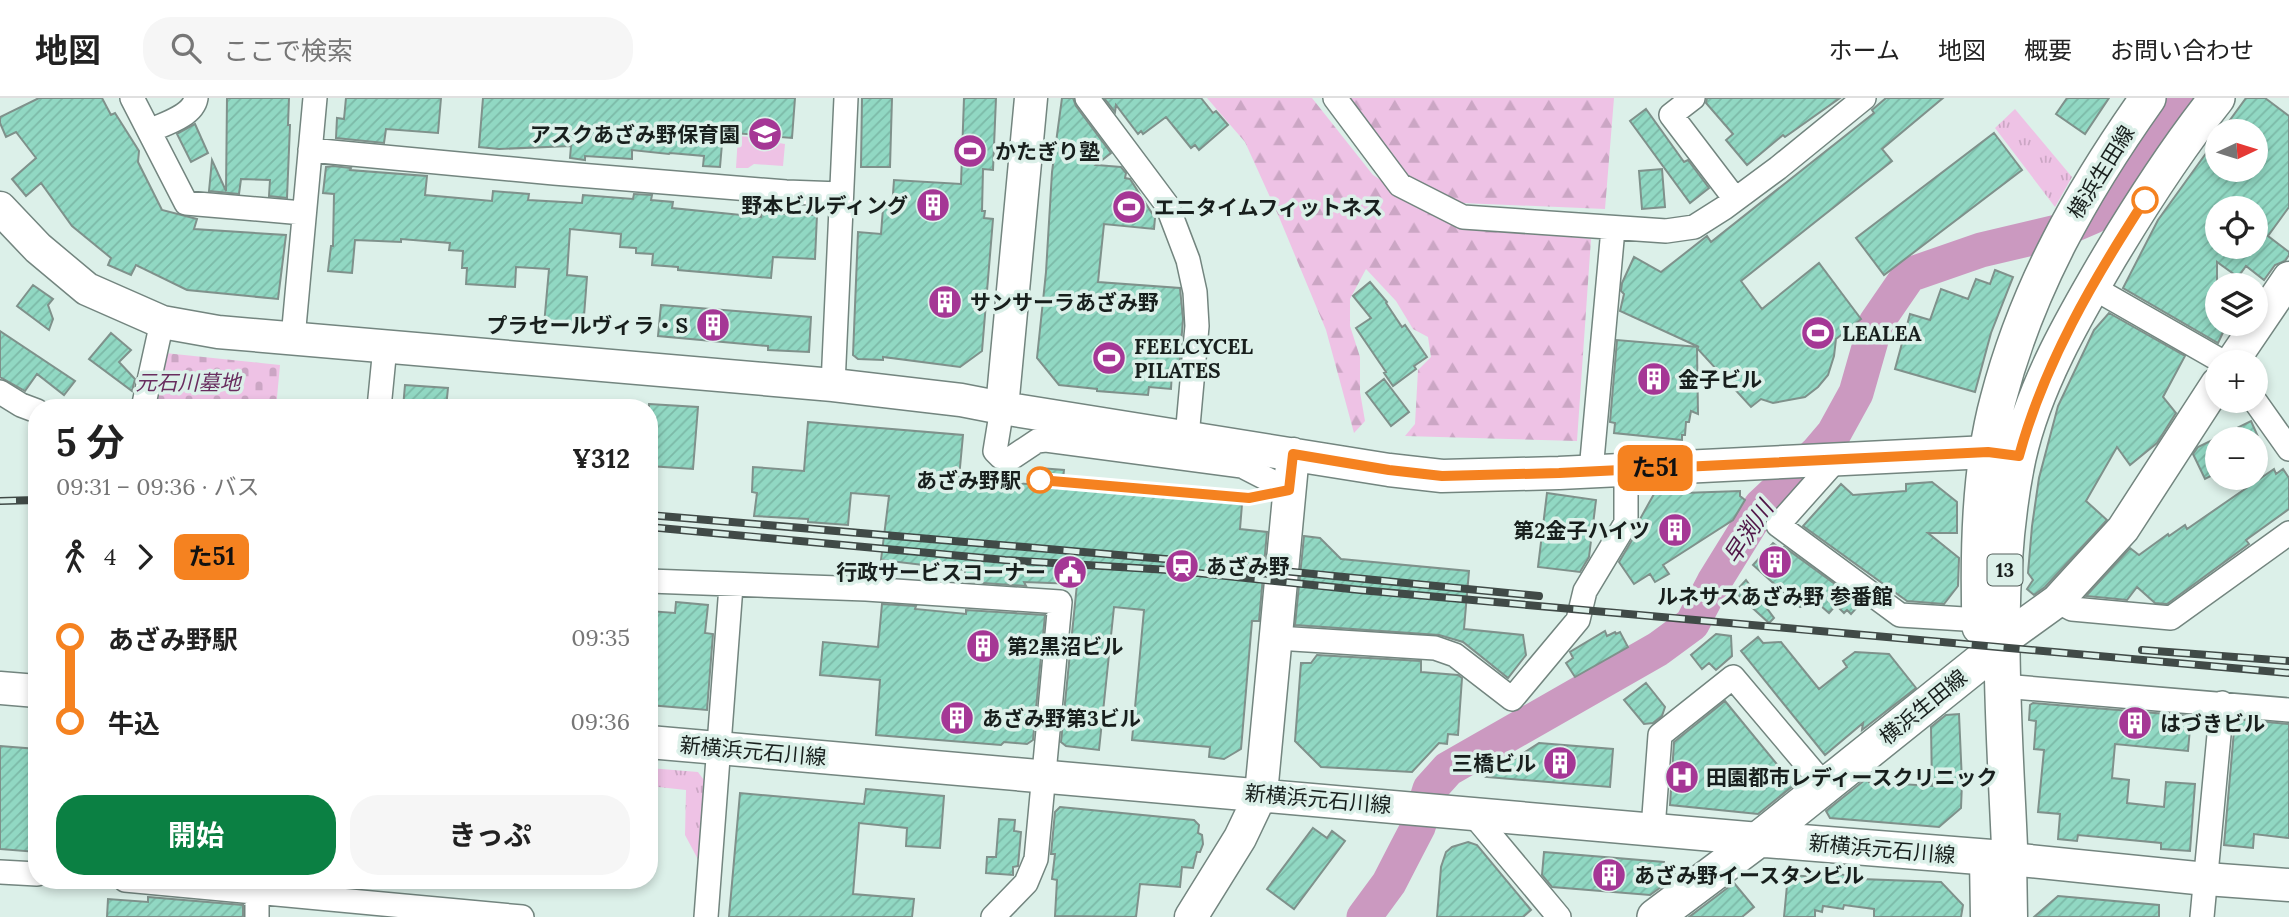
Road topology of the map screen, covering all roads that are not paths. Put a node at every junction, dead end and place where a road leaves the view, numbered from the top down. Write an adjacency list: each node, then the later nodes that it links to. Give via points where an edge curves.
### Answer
1 (132, 98): 12 (street)
2 (196, 98): 12 (street, via 187,112)
3 (315, 98): 13 (street)
4 (846, 98): 14 (street)
5 (1031, 98): 32 (street)
6 (1087, 98): 34 (street, via 1167,205 1188,260 1197,326)
7 (1335, 98): 18 (street, via 1400,185 1463,217)
8 (1693, 98): 15 (street, via 1671,115)
9 (1864, 98): 15 (street)
10 (2148, 98): 37 (main road, 横浜生田線 / 13, via 2080,202 2026,310 1998,400)
11 (2217, 98): 20 (main road, 横浜生田線 / 13, via 2183,141)
12 (149, 131): 17 (street, via 186,202)
13 (310, 150): 14 (street); 17 (street)
14 (841, 194): 26 (street)
15 (1735, 199): 18 (street, via 1694,227)
16 (0, 208): 21 (street, via 87,289)
17 (303, 214): 22 (street)
18 (1613, 229): 40 (street)
19 (2289, 278): 24 (street)
20 (2092, 287): 25 (street); 37 (main road, 横浜生田線 / 13, via 2032,410)
21 (162, 322): 22 (street); 28 (street)
22 (293, 338): 23 (street)
23 (385, 347): 26 (street); 29 (street)
24 (2240, 350)
25 (2205, 352)
26 (834, 385): 32 (street)
27 (0, 392): 31 (street)
28 (145, 399)
29 (380, 399)
30 (2205, 403): 45 (street, via 2123,529)
31 (28, 408)
32 (1002, 408): 34 (street); 41 (street, via 995,451 1001,457 1010,459 1046,440 1242,466)
33 (2264, 413): 35 (street)
34 (1187, 437): 36 (street)
35 (2289, 449)
36 (1293, 454): 40 (street, via 1442,476); 41 (street)
37 (2003, 454): 38 (street); 47 (main road, 横浜生田線 / 13, via 1981,521)
38 (1836, 460): 39 (street); 47 (street, via 1778,524 1899,615)
39 (1626, 469): 40 (street); 46 (street, via 1626,523 1585,591 1578,620 1512,699 1455,655 1434,648)
40 (1591, 471)
41 (1289, 490): 46 (street)
42 (2289, 533): 45 (street, via 2171,618 2072,609)
43 (658, 582): 44 (street)
44 (732, 586): 53 (street); 54 (street, via 866,589 1060,602)
45 (2057, 601): 47 (street)
46 (1277, 638): 56 (street)
47 (1992, 652): 50 (street); 55 (main road, 横浜生田線); 60 (main road, 13)
48 (0, 688): 49 (street)
49 (28, 690)
50 (2222, 703): 51 (street); 63 (street)
51 (2289, 710)
52 (658, 743): 53 (street, 新横浜元石川線)
53 (719, 748): 54 (street, 新横浜元石川線); 71 (street)
54 (1043, 775): 56 (street, 新横浜元石川線); 72 (street, via 1036,859 1026,883)
55 (1825, 786): 58 (street, via 1733,677 1660,735); 59 (main road, 横浜生田線)
56 (1261, 794): 57 (street, 新横浜元石川線); 73 (street, via 1240,838)
57 (1459, 812): 58 (street, 新横浜元石川線); 74 (street)
58 (1653, 829): 59 (street, 新横浜元石川線)
59 (1759, 839): 60 (main road, 新横浜元石川線); 68 (main road, 横浜生田線)
60 (1998, 859): 63 (street, 新横浜元石川線); 75 (street); 76 (street)
61 (0, 872): 62 (street)
62 (28, 874)
63 (2206, 879): 64 (street, 新横浜元石川線); 77 (street)
64 (2289, 885)
65 (224, 889): 66 (street)
66 (257, 892): 67 (street); 69 (street)
67 (449, 914): 70 (street)
68 (1658, 916)
69 (257, 917)
70 (522, 917)
71 (706, 917)
72 (993, 917)
73 (1191, 917)
74 (1559, 917)
75 (1987, 917)
76 (2011, 917)
77 (2202, 917)

